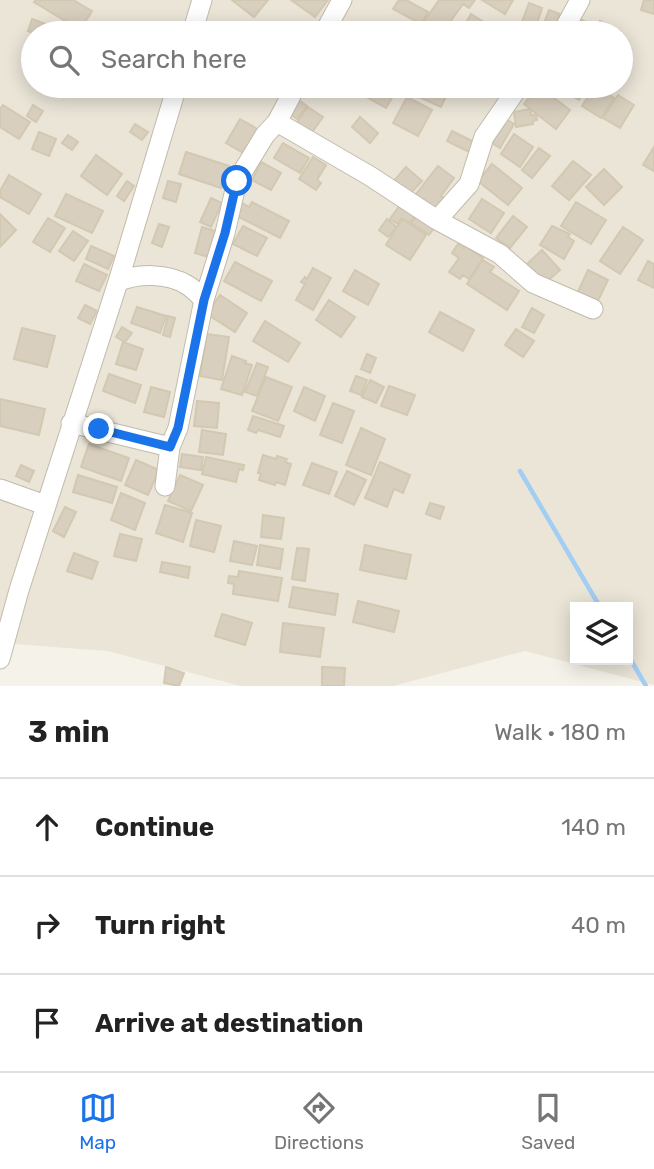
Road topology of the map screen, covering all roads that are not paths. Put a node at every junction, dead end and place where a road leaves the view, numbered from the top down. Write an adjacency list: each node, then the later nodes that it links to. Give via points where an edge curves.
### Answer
1 (202, 0): 4 (street)
2 (342, 0): 5 (street)
3 (580, 0): 6 (street)
4 (196, 21)
5 (331, 21)
6 (569, 21)
7 (173, 98): 12 (street)
8 (290, 98): 10 (street)
9 (511, 98): 11 (street, via 484,137 469,184)
10 (277, 122): 11 (street); 13 (street, via 237,181)
11 (437, 220): 14 (street, via 500,254 533,283)
12 (118, 282): 13 (street, via 158,276 188,285); 15 (street)
13 (204, 300): 16 (street, via 178,428)
14 (593, 309)
15 (71, 423): 16 (street); 19 (street)
16 (170, 447): 17 (street)
17 (165, 486)
18 (0, 489): 19 (street)
19 (45, 505): 20 (street)
20 (0, 660)

